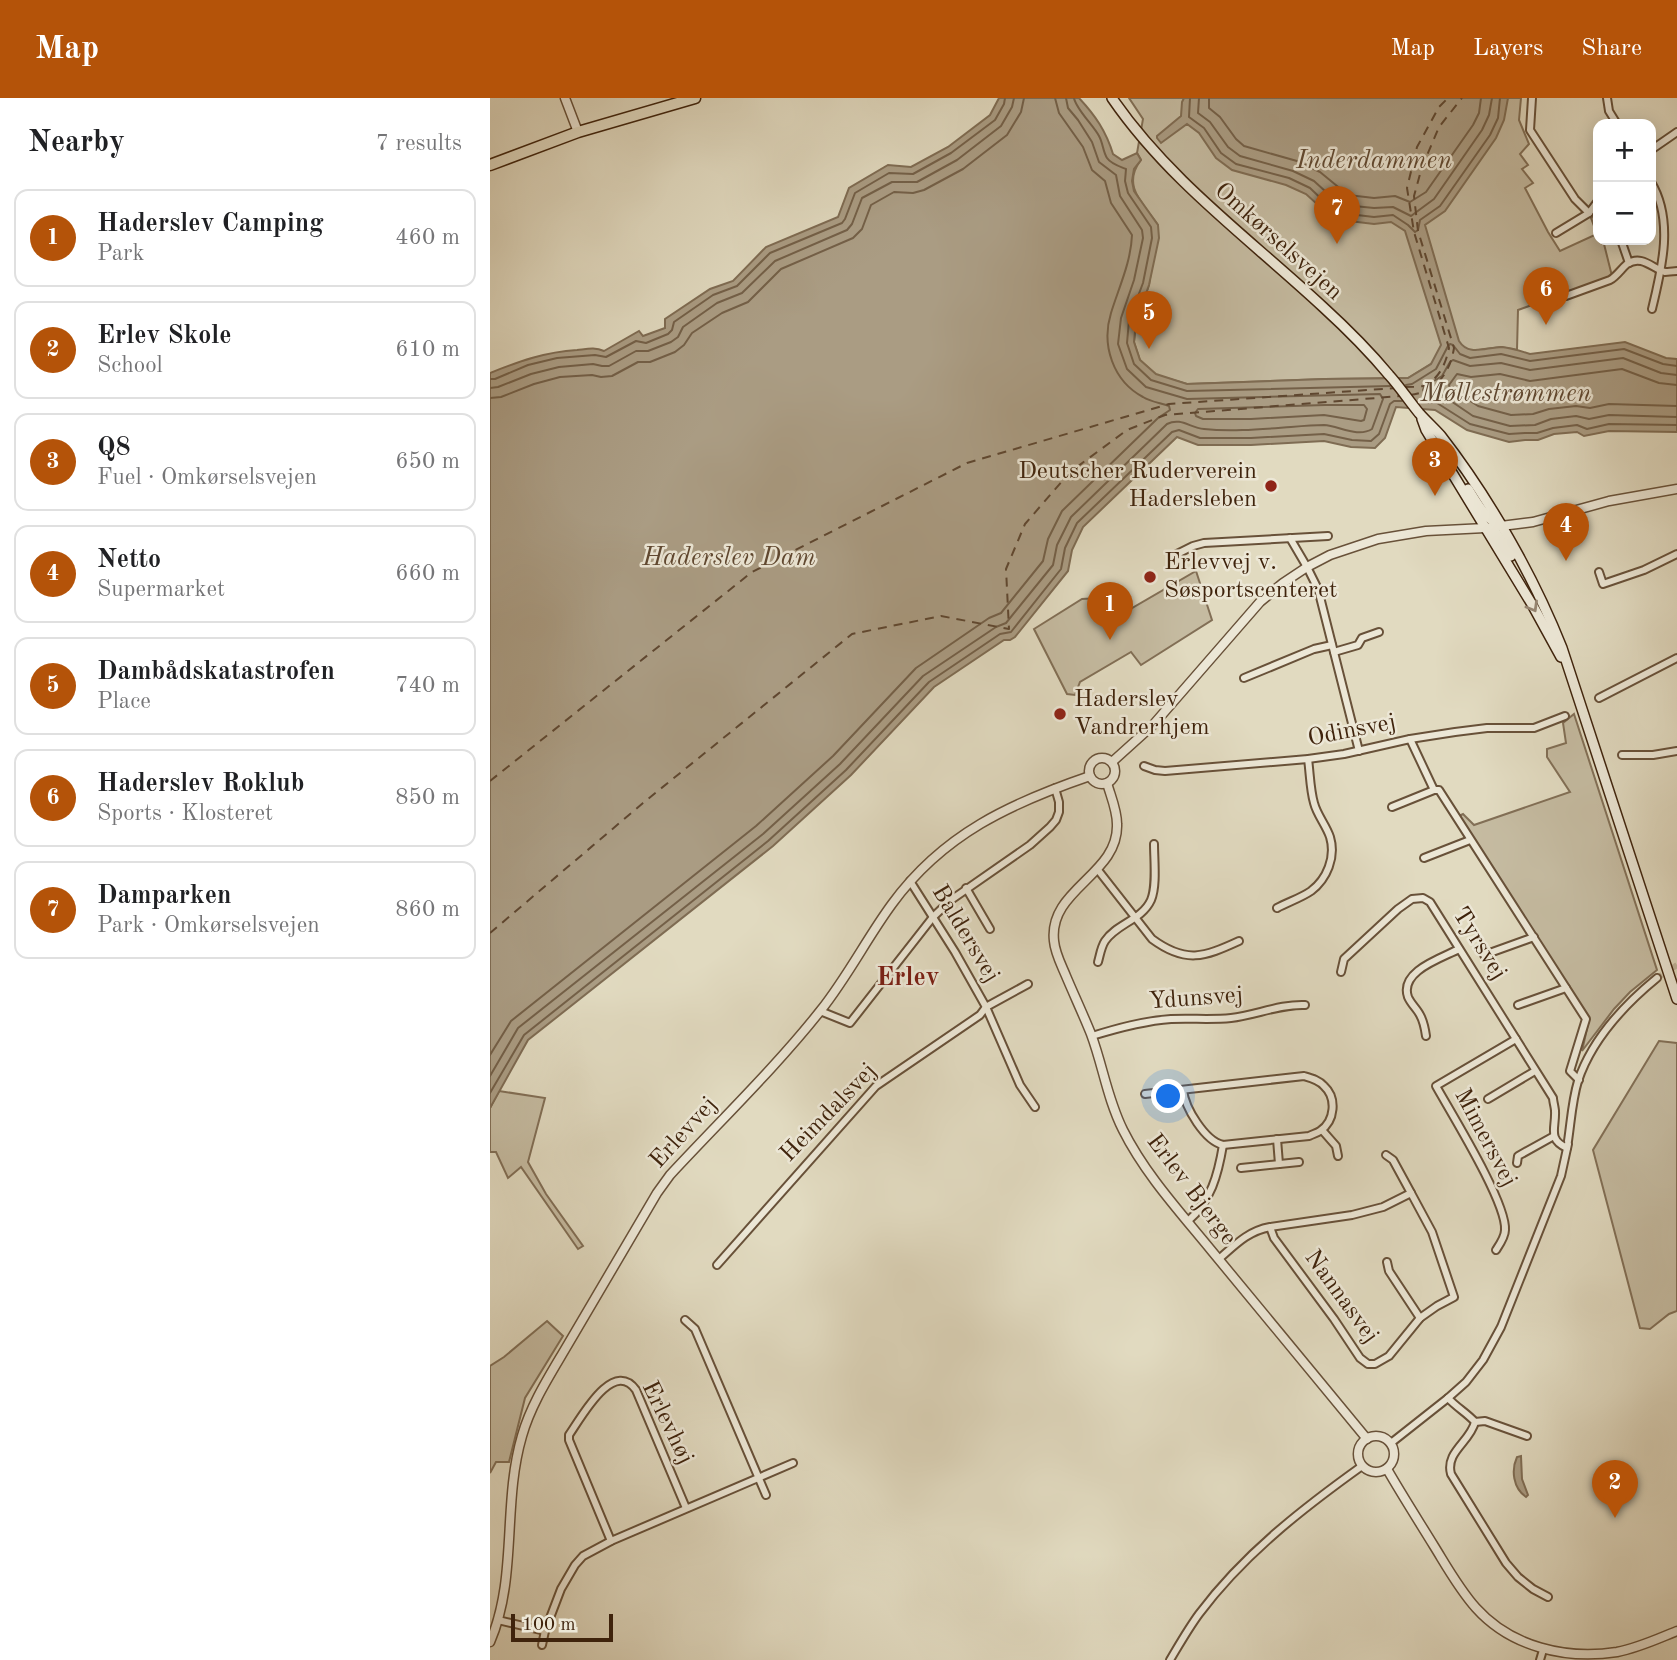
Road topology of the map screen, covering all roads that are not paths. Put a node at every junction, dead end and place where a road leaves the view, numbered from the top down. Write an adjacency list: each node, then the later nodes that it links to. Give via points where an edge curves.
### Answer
1 (565, 98): 7 (street)
2 (695, 98): 7 (main road)
3 (1532, 98): 13 (street, via 1530,130)
4 (1607, 98): 6 (street)
5 (1112, 99): 21 (main road, Omkørselsvejen, via 1178,177 1322,307 1390,376)
6 (1614, 119)
7 (578, 132): 10 (main road)
8 (1677, 132): 9 (street)
9 (1656, 147)
10 (490, 165)
11 (1656, 190): 17 (street, via 1664,212)
12 (1593, 208): 13 (street)
13 (1589, 213): 14 (street)
14 (1556, 233)
15 (1622, 245): 16 (street)
16 (1629, 263): 17 (street, via 1646,262); 19 (street, via 1610,280)
17 (1662, 270): 18 (street); 20 (street)
18 (1677, 271)
19 (1566, 296)
20 (1652, 309)
21 (1420, 414): 22 (main road, Omkørselsvejen); 24 (main road, Omkørselsvejen, via 1440,435)
22 (1448, 467): 24 (main road, via 1457,472 1490,520); 25 (main road, Omkørselsvejen)
23 (1677, 489): 24 (street)
24 (1502, 526): 25 (street); 32 (main road, Omkørselsvejen)
25 (1485, 528): 30 (street, via 1378,539); 32 (main road, via 1496,533); 36 (main road, Omkørselsvejen, one-way to 36)
26 (1328, 536): 27 (street)
27 (1290, 538): 29 (street, via 1204,543); 30 (street)
28 (1677, 554): 31 (street, via 1603,583)
29 (1173, 556)
30 (1307, 567): 34 (street, via 1318,589); 45 (street, via 1260,602 1153,725)
31 (1599, 572)
32 (1533, 585): 36 (main road, Omkørselsvejen)
33 (1379, 632): 34 (street, via 1362,638 1358,645)
34 (1333, 648): 37 (street, via 1314,649); 41 (street)
35 (1677, 658): 38 (street)
36 (1570, 675): 71 (main road, Omkørselsvejen)
37 (1244, 678)
38 (1600, 698)
39 (1565, 716): 40 (street, Odinsvej, via 1534,728 1487,728)
40 (1410, 739): 41 (street, Odinsvej); 50 (street)
41 (1359, 751): 44 (street, Odinsvej)
42 (1677, 751): 43 (street)
43 (1622, 755)
44 (1308, 759): 46 (street, Odinsvej, via 1165,771); 58 (street, via 1314,803 1331,842 1331,861 1311,890)
45 (1112, 762): 47 (street, via 1096,759 1089,768); 48 (street, via 1115,774)
46 (1144, 766)
47 (1090, 776): 48 (street, via 1099,784); 49 (street, Erlevvej)
48 (1107, 783): 55 (street, Erlev Bjerge, via 1117,825 1110,853)
49 (1055, 788): 56 (street, Erlevvej, via 1014,804 970,830); 57 (street, via 1059,812 1050,827)
50 (1434, 790): 51 (street); 52 (street, via 1439,790)
51 (1392, 807)
52 (1470, 840): 54 (street); 62 (street)
53 (1154, 844): 60 (street, via 1153,893)
54 (1424, 858)
55 (1098, 870): 60 (street); 76 (street, Erlev Bjerge, via 1069,896 1053,930 1056,952)
56 (910, 881): 59 (street, Baldersvej); 75 (street, Erlevvej)
57 (966, 888): 59 (street); 61 (street)
58 (1277, 908)
59 (933, 917): 74 (street, Baldersvej); 75 (street, via 850,1023)
60 (1135, 918): 63 (street, via 1152,939 1176,953 1200,956); 66 (street, via 1105,940)
61 (990, 929)
62 (1534, 937): 65 (street); 70 (street)
63 (1240, 941)
64 (1459, 949): 67 (street, Tyrsvej, via 1430,902 1412,899 1344,959); 77 (street, via 1418,970 1408,982 1409,999 1422,1017); 78 (street, Tyrsvej)
65 (1484, 956)
66 (1098, 962)
67 (1341, 972)
68 (1657, 978): 80 (street, via 1608,1027)
69 (1028, 984): 74 (street, Baldersvej)
70 (1566, 988): 73 (street); 80 (street, via 1587,1019 1570,1071)
71 (1677, 999)
72 (1305, 1005): 76 (street, Ydunsvej, via 1230,1018 1143,1022)
73 (1518, 1005)
74 (986, 1007): 84 (street, Baldersvej, via 1020,1085); 102 (street, Heimdalsvej, via 876,1086)
75 (820, 1012): 118 (street, Erlevvej, via 670,1175 533,1405 514,1472 505,1590)
76 (1092, 1036): 97 (street, Erlev Bjerge, via 1108,1095 1124,1131)
77 (1426, 1036)
78 (1516, 1039): 79 (street); 99 (street, Mimersvej, via 1436,1086 1491,1185 1505,1221 1506,1233)
79 (1535, 1070): 83 (street, Mimersvej); 86 (street, via 1553,1098)
80 (1579, 1080): 88 (street)
81 (1183, 1090): 82 (street); 85 (street, via 1304,1076 1324,1085 1331,1095 1330,1119); 89 (street, via 1195,1121)
82 (1145, 1094)
83 (1488, 1099)
84 (1035, 1107)
85 (1322, 1130): 87 (street); 91 (street, via 1336,1146)
86 (1554, 1136): 88 (street, via 1560,1145); 93 (street, Mimersvej, via 1518,1156)
87 (1277, 1139): 89 (street); 94 (street)
88 (1568, 1144): 105 (street, via 1561,1176 1502,1327 1483,1360)
89 (1223, 1145): 97 (street, via 1209,1196)
90 (1386, 1154): 96 (street, Nannasvej)
91 (1338, 1156)
92 (1299, 1162): 94 (street)
93 (1517, 1163)
94 (1279, 1164): 95 (street)
95 (1241, 1168)
96 (1411, 1193): 98 (street, Nannasvej, via 1352,1215); 103 (street, Nannasvej, via 1432,1233 1454,1297)
97 (1188, 1221): 100 (street, Erlev Bjerge)
98 (1270, 1227): 100 (street, Nannasvej, via 1246,1236); 103 (street, Nannasvej, via 1367,1363 1376,1364 1389,1356)
99 (1496, 1250)
100 (1219, 1259): 108 (street, Erlev Bjerge)
101 (1387, 1262): 103 (street)
102 (717, 1265)
103 (1420, 1318)
104 (685, 1320): 113 (street, via 695,1329)
105 (1448, 1398): 106 (street); 109 (street)
106 (1475, 1422): 107 (street, via 1485,1421); 117 (street, via 1451,1458 1451,1474 1506,1563)
107 (1527, 1436)
108 (1367, 1438): 109 (street, via 1382,1437); 111 (street, via 1358,1451)
109 (1391, 1443): 112 (street, via 1393,1460)
110 (793, 1463): 113 (street)
111 (1362, 1466): 112 (street, via 1376,1472); 124 (street, via 1283,1525 1245,1561 1199,1615)
112 (1387, 1469): 123 (street, via 1477,1609 1508,1635)
113 (758, 1478): 114 (street); 115 (street)
114 (766, 1495)
115 (686, 1508): 116 (street); 116 (street, Erlevhøj, via 636,1390 624,1380 616,1380 603,1388 569,1435)
116 (611, 1541): 119 (street, via 583,1556 567,1575)
117 (1548, 1597)
118 (498, 1620): 119 (street); 121 (street, Erlevvej)
119 (545, 1631): 122 (street)
120 (1677, 1631): 123 (street, via 1638,1647 1594,1656)
121 (490, 1642)
122 (542, 1645)
123 (1543, 1650): 125 (street)
124 (1170, 1660)
125 (1540, 1660)

